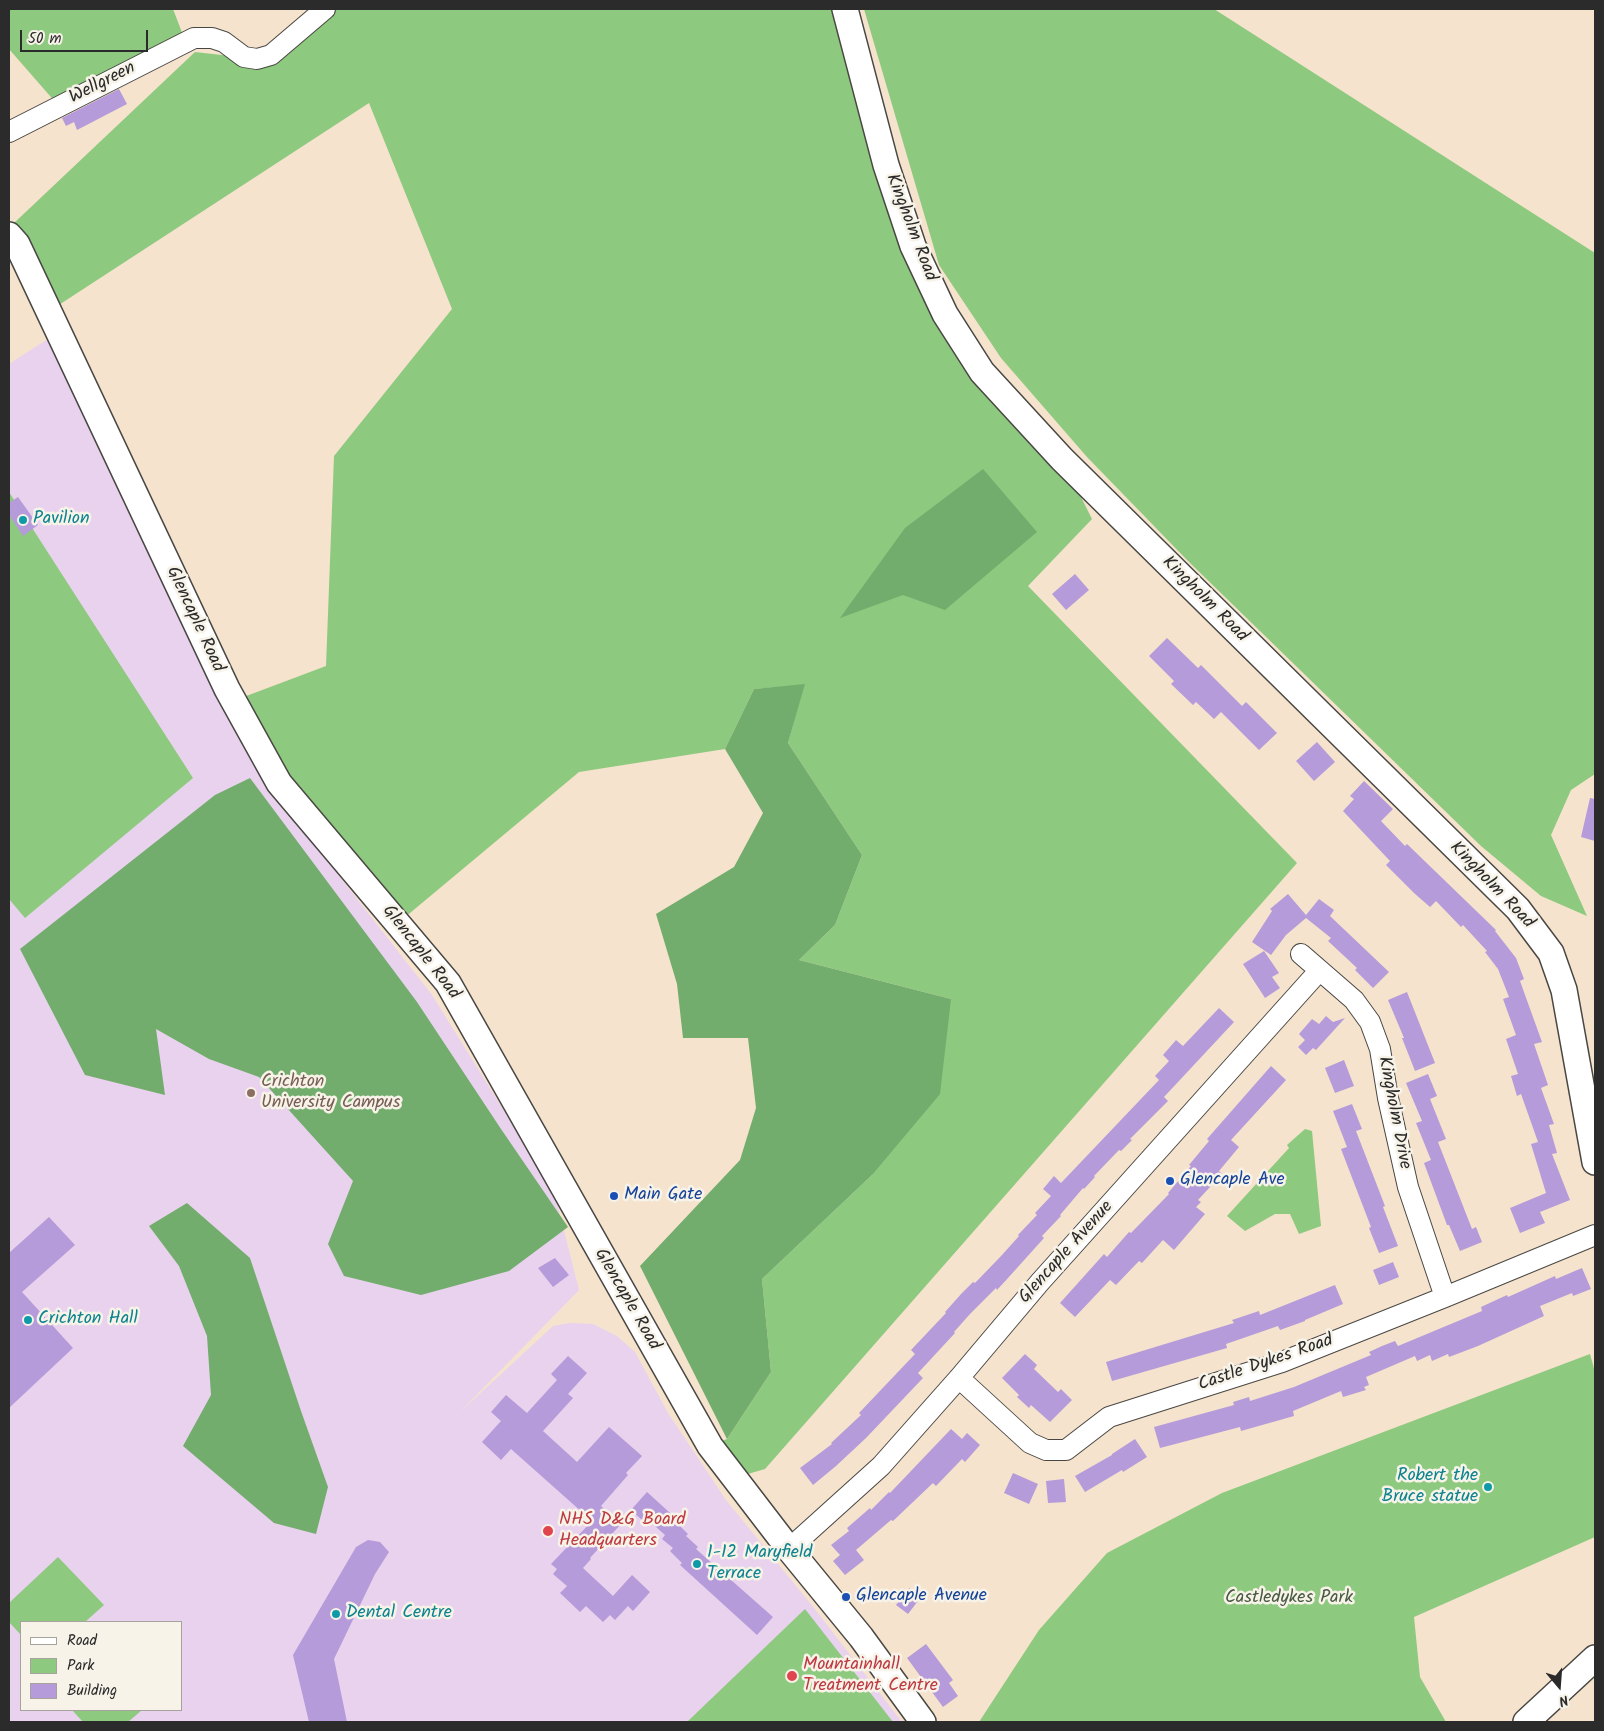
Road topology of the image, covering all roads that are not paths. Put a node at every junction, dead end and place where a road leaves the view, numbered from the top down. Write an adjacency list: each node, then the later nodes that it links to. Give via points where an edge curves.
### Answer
1 (325, 9): 3 (street, Wellgreen, via 271,55 257,59 244,57 224,42 194,38)
2 (845, 9): 7 (main road, Kingholm Road, via 886,165 910,237 945,314 982,372 1062,460 1518,910 1551,953 1564,990)
3 (9, 132)
4 (9, 236): 11 (main road, Glencaple Road, via 17,244 227,689 279,783 448,983 710,1446)
5 (1301, 954): 6 (street, Kingholm Drive)
6 (1319, 971): 9 (street, Kingholm Drive, via 1354,1000 1370,1022 1380,1049 1408,1187); 10 (street, Glencaple Avenue, via 1040,1282)
7 (1595, 1162)
8 (1595, 1235): 9 (street, Castle Dykes Road)
9 (1445, 1297): 10 (street, Castle Dykes Road, via 1282,1362 1109,1417 1066,1450 1046,1450 1030,1443)
10 (959, 1378): 11 (street, Glencaple Avenue, via 881,1466)
11 (789, 1549): 13 (main road, Glencaple Road)
12 (1595, 1658): 14 (main road)
13 (923, 1722)
14 (1526, 1722)

